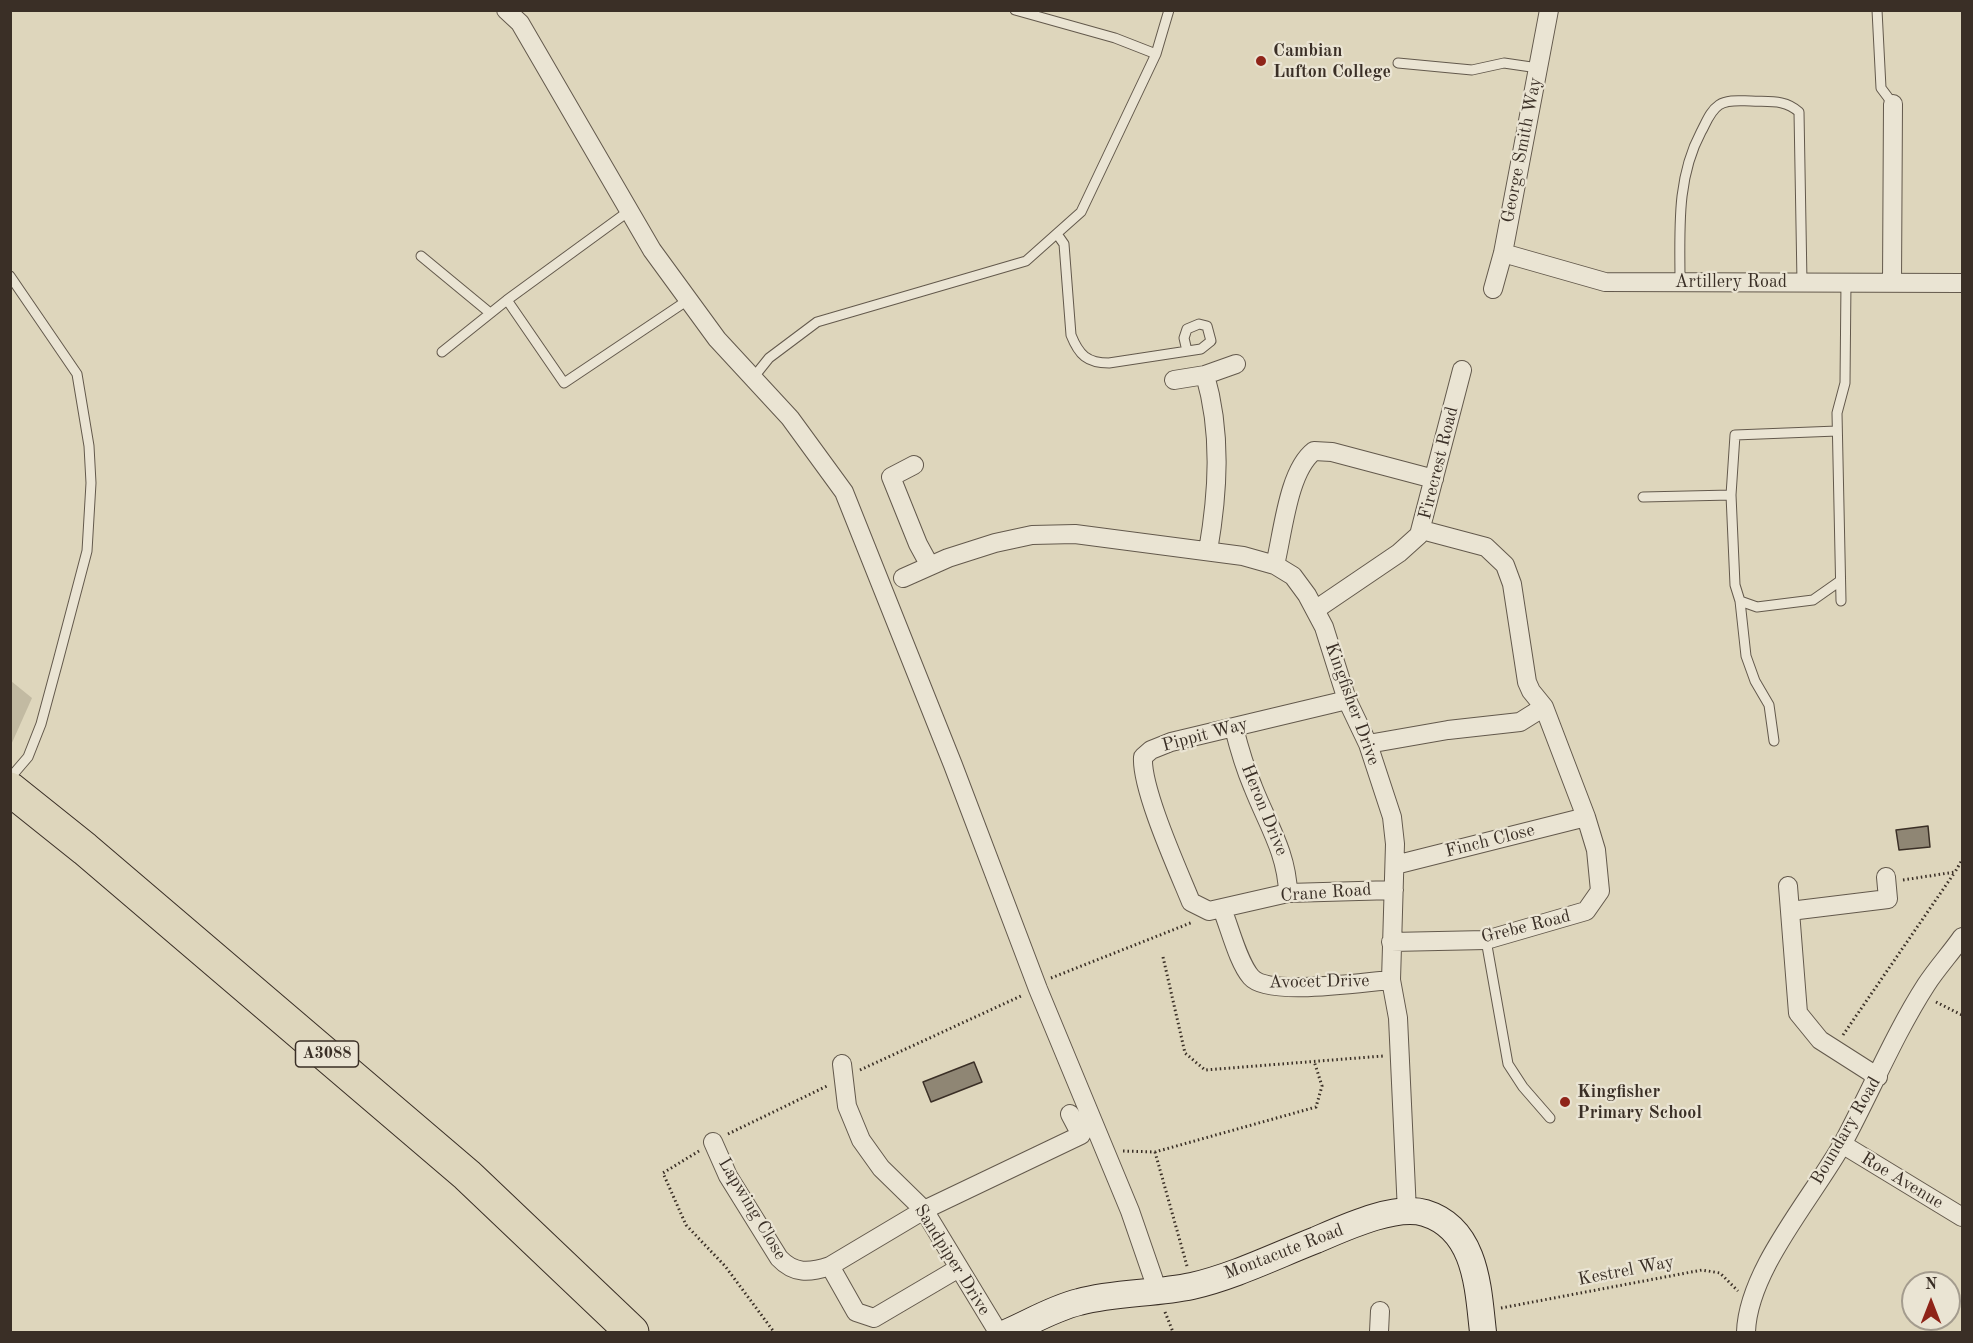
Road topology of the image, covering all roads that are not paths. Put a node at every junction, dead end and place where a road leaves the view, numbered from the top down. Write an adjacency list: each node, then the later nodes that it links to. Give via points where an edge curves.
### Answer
1 (506, 10): 10 (street, via 520,23)
2 (1015, 10): 6 (lane, via 1115,38)
3 (1169, 10): 6 (lane)
4 (1549, 10): 8 (street, George Smith Way)
5 (1877, 10): 9 (lane, via 1881,88)
6 (1156, 54): 11 (lane, via 1081,212)
7 (1398, 63): 8 (lane, via 1472,70 1504,63)
8 (1538, 68): 12 (street, George Smith Way)
9 (1893, 104): 18 (street)
10 (629, 211): 21 (lane); 22 (street)
11 (1057, 234): 24 (lane, via 1064,244 1071,335 1085,359 1109,363); 29 (lane, via 1026,261 817,322 769,358)
12 (1503, 253): 15 (street, Artillery Road, via 1605,282); 20 (street, George Smith Way)
13 (421, 255): 23 (lane)
14 (10, 276): 50 (lane, via 76,374 91,483 87,551 41,724 28,757)
15 (1680, 282): 16 (street, Artillery Road); 16 (lane, via 1680,226 1689,154 1709,116 1731,101 1780,102 1791,104 1799,112)
16 (1802, 282): 17 (street, Artillery Road)
17 (1846, 282): 18 (street, Artillery Road); 31 (lane, via 1845,383)
18 (1892, 282): 19 (street, Artillery Road)
19 (1962, 283)
20 (1492, 289)
21 (507, 300): 22 (lane, via 564,383); 23 (lane)
22 (688, 300): 29 (street)
23 (490, 313): 25 (lane)
24 (1187, 351)
25 (442, 352)
26 (1236, 364): 28 (street)
27 (1462, 370): 33 (street, Firecrest Road)
28 (1205, 375): 30 (street); 37 (street, via 1215,408 1217,488)
29 (753, 378): 77 (street, via 790,418 844,492 1037,986 1130,1211)
30 (1174, 380)
31 (1837, 430): 34 (lane, via 1735,435); 41 (lane)
32 (914, 465): 39 (street, via 891,477)
33 (1434, 480): 36 (street, Firecrest Road); 38 (street, via 1332,452 1314,452 1304,459 1297,474)
34 (1731, 495): 35 (lane); 42 (lane, via 1735,585)
35 (1643, 497)
36 (1422, 530): 44 (street, Firecrest Road, via 1399,553); 46 (street, Grebe Road, via 1486,548 1504,565 1512,584 1531,691)
37 (1208, 551): 38 (street, Kingfisher Drive); 39 (street, Kingfisher Drive, via 1075,534 1032,535 994,543)
38 (1275, 565): 44 (street, Kingfisher Drive, via 1293,576)
39 (930, 566): 40 (street, Kingfisher Drive)
40 (903, 578)
41 (1840, 581): 42 (lane, via 1813,600 1757,608); 43 (lane)
42 (1740, 601): 48 (lane, via 1746,656 1769,705)
43 (1841, 601)
44 (1315, 610): 45 (street, Kingfisher Drive)
45 (1347, 700): 47 (street, Pippit Way); 49 (street, Kingfisher Drive)
46 (1544, 707): 49 (street, via 1520,722); 52 (street, Grebe Road)
47 (1234, 728): 57 (street, Heron Drive, via 1253,788 1281,848); 58 (street, Pippit Way, via 1171,742 1143,757 1143,773 1191,902)
48 (1774, 741)
49 (1368, 744): 53 (street, Kingfisher Drive, via 1392,817)
50 (10, 778)
51 (11, 789): 80 (highway, A3088, via 467,1175)
52 (1586, 817): 53 (street, Finch Close); 61 (street, Grebe Road, via 1596,850 1600,891 1586,911)
53 (1395, 865): 56 (street, Kingfisher Drive)
54 (1886, 880): 59 (street, via 1887,899)
55 (1788, 886): 59 (street)
56 (1394, 890): 57 (street, Crane Road); 62 (street, Kingfisher Drive)
57 (1288, 893): 58 (street, Crane Road)
58 (1215, 910): 63 (street, Avocet Drive, via 1252,979 1261,984 1307,986)
59 (1790, 911): 65 (street, via 1798,1013 1820,1040)
60 (1962, 937): 65 (street, Boundary Road, via 1921,994)
61 (1486, 940): 62 (street, Grebe Road); 67 (lane, via 1508,1064)
62 (1391, 942): 63 (street, Kingfisher Drive)
63 (1391, 980): 73 (street, Kingfisher Drive, via 1398,1018)
64 (843, 1071): 72 (street, Sandpiper Drive, via 847,1106 861,1140 881,1168)
65 (1878, 1077): 70 (street, Boundary Road)
66 (1070, 1114): 68 (street)
67 (1550, 1118)
68 (1081, 1135): 71 (street); 72 (street, Lapwing Close)
69 (713, 1142): 75 (street, Lapwing Close, via 728,1176 786,1266 812,1272)
70 (1842, 1144): 74 (street, Roe Avenue); 84 (street, Boundary Road, via 1761,1278 1750,1306)
71 (1115, 1205)
72 (924, 1210): 75 (street, Lapwing Close); 76 (street, Sandpiper Drive)
73 (1407, 1212): 77 (street, Montacute Road, via 1347,1227 1235,1273); 79 (street, Montacute Road, via 1425,1213 1440,1220 1463,1241)
74 (1962, 1217)
75 (830, 1266): 76 (street, via 856,1312 874,1318)
76 (959, 1268): 81 (street, Sandpiper Drive)
77 (1158, 1292): 82 (street, Montacute Road, via 1080,1301)
78 (1380, 1311): 83 (street)
79 (1488, 1321)
80 (632, 1332)
81 (998, 1332)
82 (1008, 1332)
83 (1379, 1332)
84 (1746, 1332)

